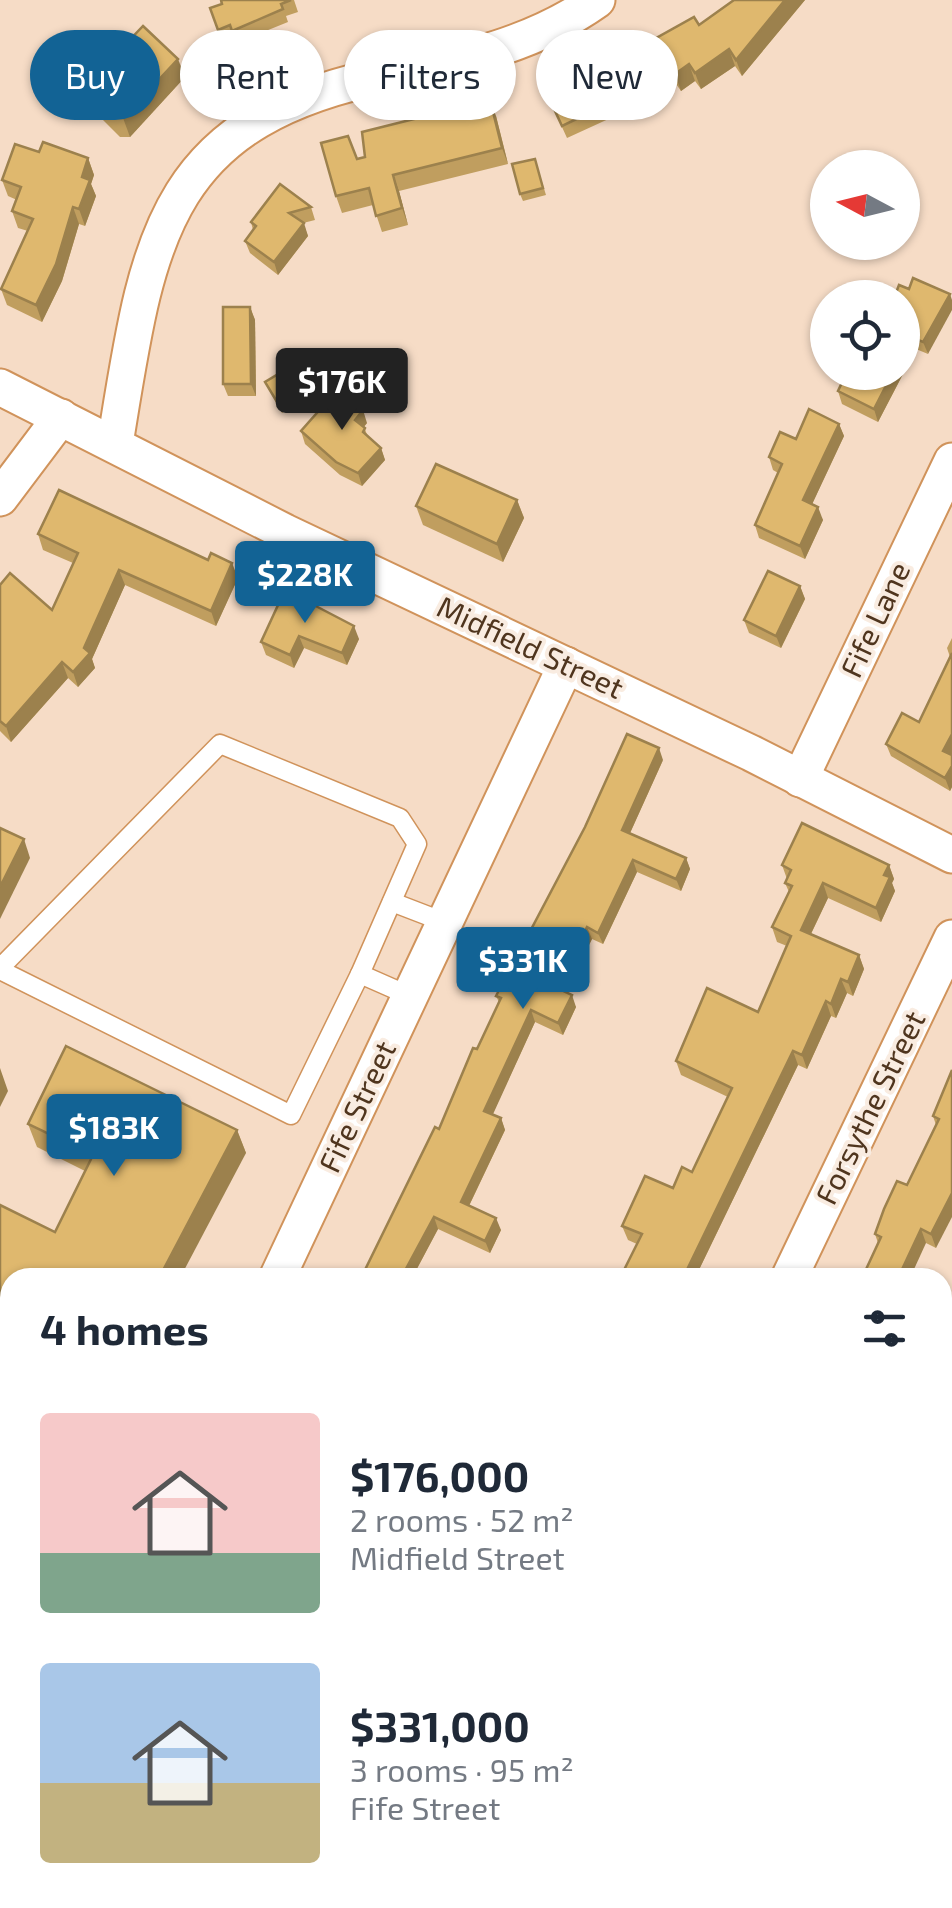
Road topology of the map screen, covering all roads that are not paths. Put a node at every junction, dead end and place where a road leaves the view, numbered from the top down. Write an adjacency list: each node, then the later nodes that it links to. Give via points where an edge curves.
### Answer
1 (596, 0): 4 (street, via 565,22 508,46 290,101 213,154 168,216 152,256)
2 (0, 387): 3 (street, Midfield Street)
3 (61, 417): 4 (street, Midfield Street); 6 (street)
4 (115, 444): 7 (street, Midfield Street)
5 (952, 461): 8 (street, Fife Lane)
6 (0, 498)
7 (566, 665): 8 (street, Midfield Street); 11 (street, Fife Street)
8 (800, 779): 9 (street, Midfield Street)
9 (952, 855)
10 (392, 902): 11 (lane); 13 (lane, via 417,844 400,818 220,744); 14 (lane)
11 (444, 922): 15 (street, Fife Street)
12 (952, 938): 17 (street, Forsythe Street)
13 (0, 969): 14 (lane, via 291,1115)
14 (360, 974): 15 (lane)
15 (410, 996): 16 (street, Fife Street)
16 (282, 1268)
17 (794, 1268)

